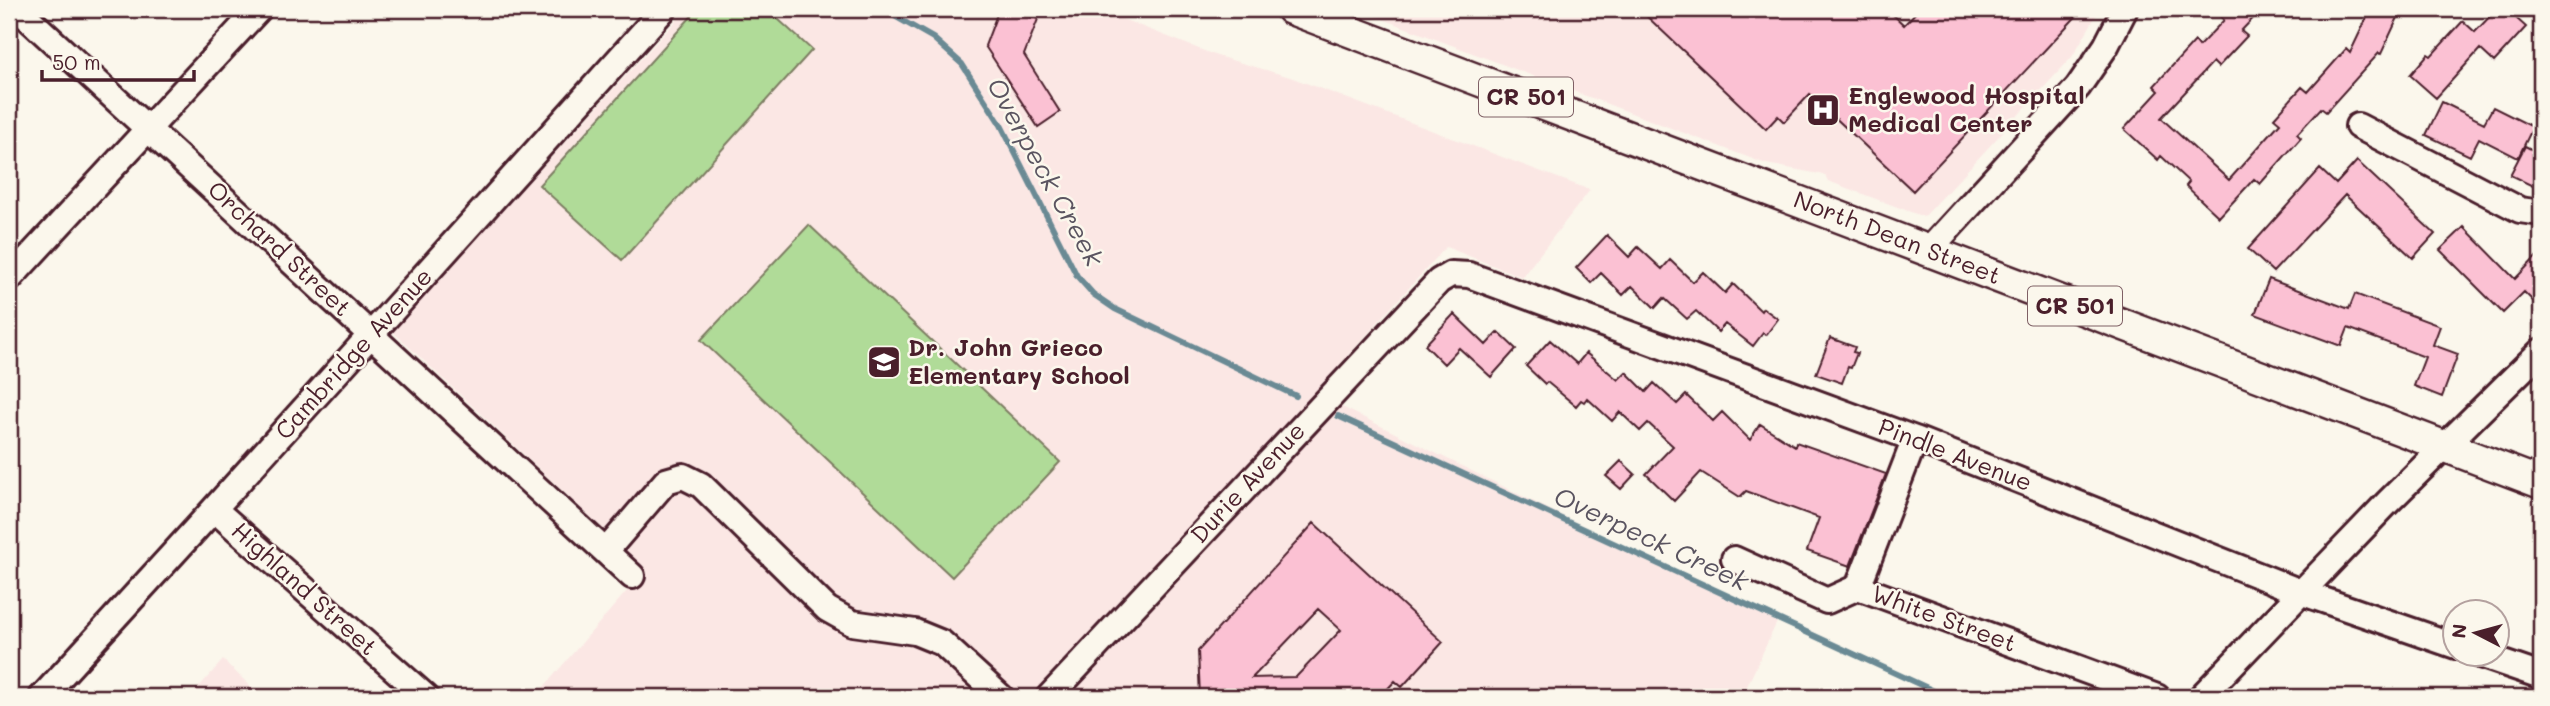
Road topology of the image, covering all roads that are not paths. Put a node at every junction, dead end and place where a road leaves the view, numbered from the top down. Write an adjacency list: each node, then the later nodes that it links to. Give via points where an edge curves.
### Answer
1 (18, 9): 7 (street, Orchard Street)
2 (259, 9): 7 (street)
3 (664, 9): 12 (street, Cambridge Avenue)
4 (1291, 9): 9 (main road, North Dean Street / CR 501)
5 (2125, 9): 9 (street, via 2078,87)
6 (2358, 126): 8 (street, via 2520,211)
7 (148, 128): 11 (street); 12 (street, Orchard Street)
8 (2541, 213)
9 (1928, 251): 15 (main road, North Dean Street / CR 501)
10 (1451, 274): 14 (street, Pindle Avenue, via 1469,275); 29 (street, Durie Avenue, via 1438,281)
11 (9, 279)
12 (371, 335): 17 (street, Cambridge Avenue); 18 (street, Orchard Street)
13 (2541, 351): 15 (street)
14 (1915, 439): 21 (street); 22 (street, Pindle Avenue)
15 (2443, 447): 16 (main road, North Dean Street / CR 501); 22 (street)
16 (2541, 483)
17 (214, 509): 26 (street, Cambridge Avenue); 27 (street, Highland Street)
18 (606, 551): 20 (street, Orchard Street); 28 (street, via 666,481 683,477 701,485 827,609 852,623 915,632 942,643)
19 (1734, 559): 21 (street, White Street, via 1827,601)
20 (632, 576)
21 (1858, 587): 30 (street, White Street)
22 (2303, 593): 23 (street, Pindle Avenue); 31 (street)
23 (2442, 641)
24 (2512, 666): 25 (street)
25 (2541, 676)
26 (42, 697)
27 (426, 697)
28 (1001, 697)
29 (1049, 697)
30 (2157, 697)
31 (2201, 697)

